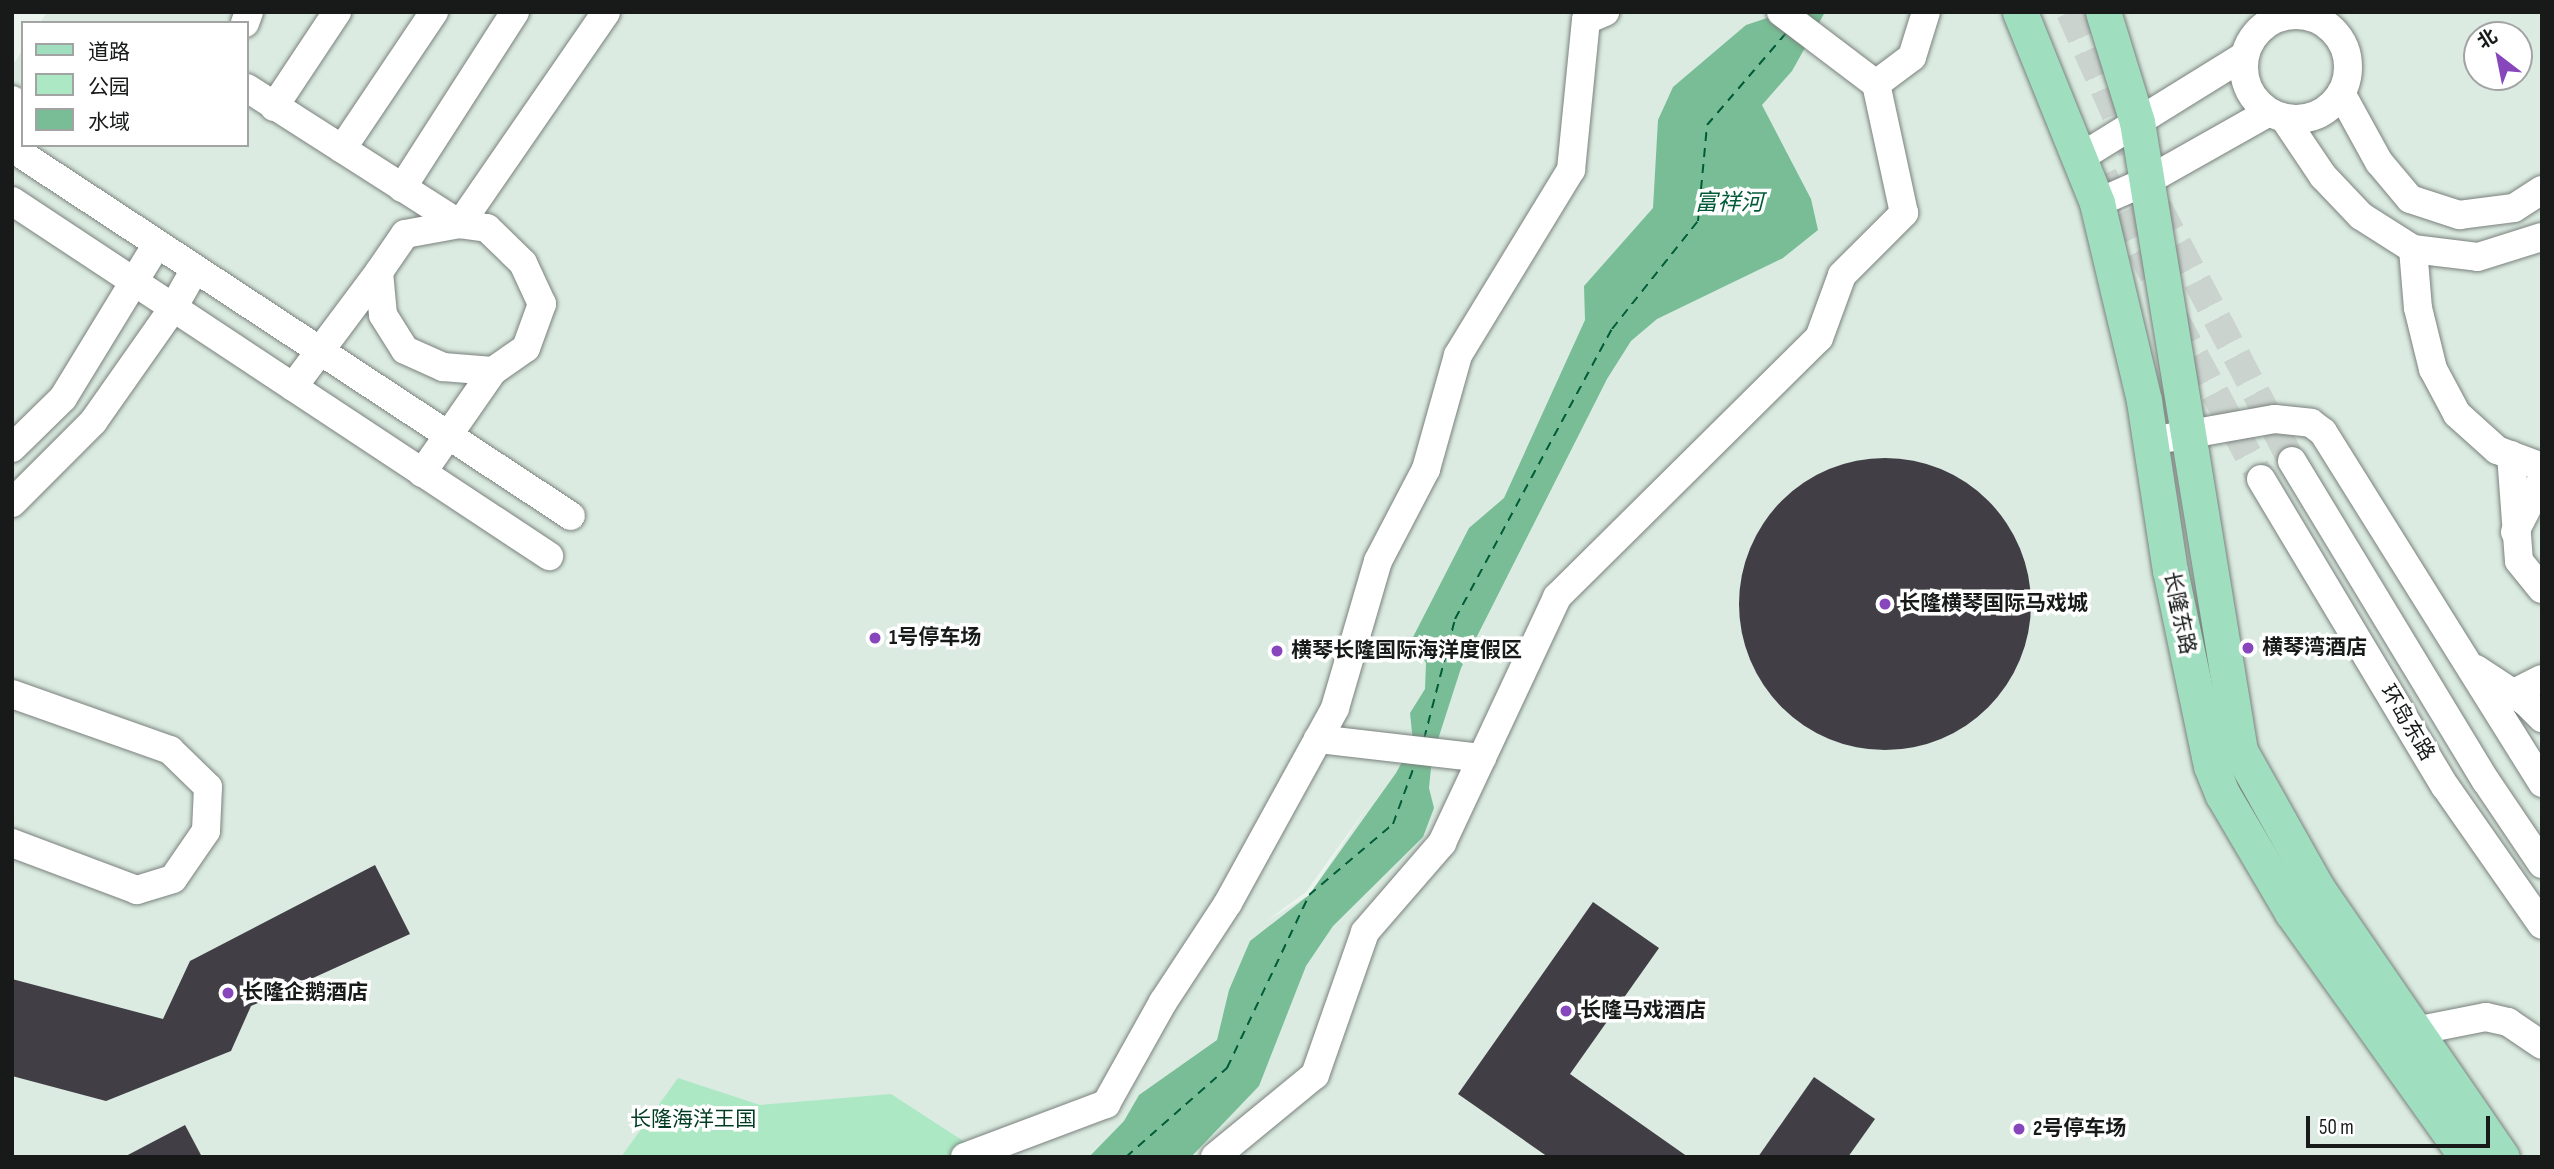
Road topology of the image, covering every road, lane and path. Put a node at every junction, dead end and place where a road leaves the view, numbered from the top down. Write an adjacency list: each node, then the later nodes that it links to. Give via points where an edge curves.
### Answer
1 (337, 12): 16 (street)
2 (433, 12): 20 (street)
3 (515, 12): 24 (street)
4 (606, 12): 28 (street)
5 (1605, 12): 59 (street, via 1586,20 1571,170 1458,355 1426,469 1378,561 1335,708)
6 (1781, 12): 12 (street)
7 (1926, 12): 12 (street, via 1912,57)
8 (2020, 12): 22 (main road, 长隆东路)
9 (2103, 12): 18 (main road, 长隆东路)
10 (2267, 19): 11 (street); 14 (street, via 2297,14 2330,27 2347,58)
11 (2244, 56): 17 (street, via 2247,88); 18 (street)
12 (1876, 84): 60 (street, via 1904,213 1842,275 1819,338 1557,597)
13 (248, 89): 16 (street)
14 (2341, 93): 17 (street, via 2317,115); 25 (street, via 2379,162 2410,199 2459,215 2514,208)
15 (12, 100): 19 (street)
16 (274, 107): 20 (street)
17 (2276, 115): 23 (street); 31 (street, via 2361,216)
18 (2137, 122): 22 (street); 23 (main road, 长隆东路)
19 (21, 128)
20 (342, 149): 24 (street)
21 (25, 152): 30 (street)
22 (2081, 157): 27 (main road, 长隆东路)
23 (2145, 182): 27 (street); 39 (main road, 长隆东路)
24 (402, 188): 28 (street)
25 (2542, 190)
26 (12, 201): 34 (street)
27 (2097, 203): 41 (main road, 长隆东路)
28 (460, 225): 33 (street, via 405,234); 37 (street, via 488,228 523,263 541,304 526,348)
29 (2542, 237): 31 (street, via 2478,257)
30 (157, 244): 32 (street); 34 (street)
31 (2413, 249): 43 (street, via 2418,307 2433,369 2458,414 2497,450)
32 (195, 269): 35 (street); 36 (street)
33 (379, 272): 36 (street); 37 (street, via 383,315 405,350 443,367)
34 (132, 281): 35 (street); 42 (street, via 64,398)
35 (173, 308): 38 (street); 49 (street, via 93,422)
36 (319, 351): 38 (street); 40 (street)
37 (493, 370): 40 (street)
38 (293, 387): 46 (street)
39 (2188, 431): 41 (street); 54 (street, via 2275,419 2295,419 2317,427); 65 (main road, 长隆东路, via 2240,751 2317,888)
40 (449, 435): 46 (street); 50 (street)
41 (2151, 441): 69 (main road, 长隆东路, via 2170,570 2211,766 2223,795 2292,912)
42 (12, 448)
43 (2511, 455): 45 (street); 51 (street)
44 (2292, 461): 63 (street, 环岛东路, via 2486,781)
45 (2542, 467)
46 (422, 473): 52 (street)
47 (2261, 479): 64 (street, 环岛东路, via 2445,786)
48 (2542, 479): 51 (street)
49 (12, 503)
50 (571, 516)
51 (2514, 534): 53 (street, via 2519,561)
52 (549, 556)
53 (2542, 589)
54 (2454, 647): 56 (street, via 2480,673); 61 (street)
55 (2542, 679): 56 (street)
56 (2514, 693): 58 (street)
57 (12, 694): 62 (street, via 170,750 208,787 206,831 173,879 137,890)
58 (2542, 718)
59 (1318, 739): 60 (street); 67 (street, via 1228,903 1163,1002 1106,1104)
60 (1482, 758): 68 (street, via 1442,843 1365,932 1315,1075)
61 (2542, 783)
62 (12, 844)
63 (2542, 864)
64 (2542, 925)
65 (2415, 1031): 66 (street, via 2486,1017 2508,1022); 70 (main road, 长隆东路)
66 (2542, 1045)
67 (965, 1157)
68 (1215, 1157)
69 (2467, 1157)
70 (2502, 1157)

